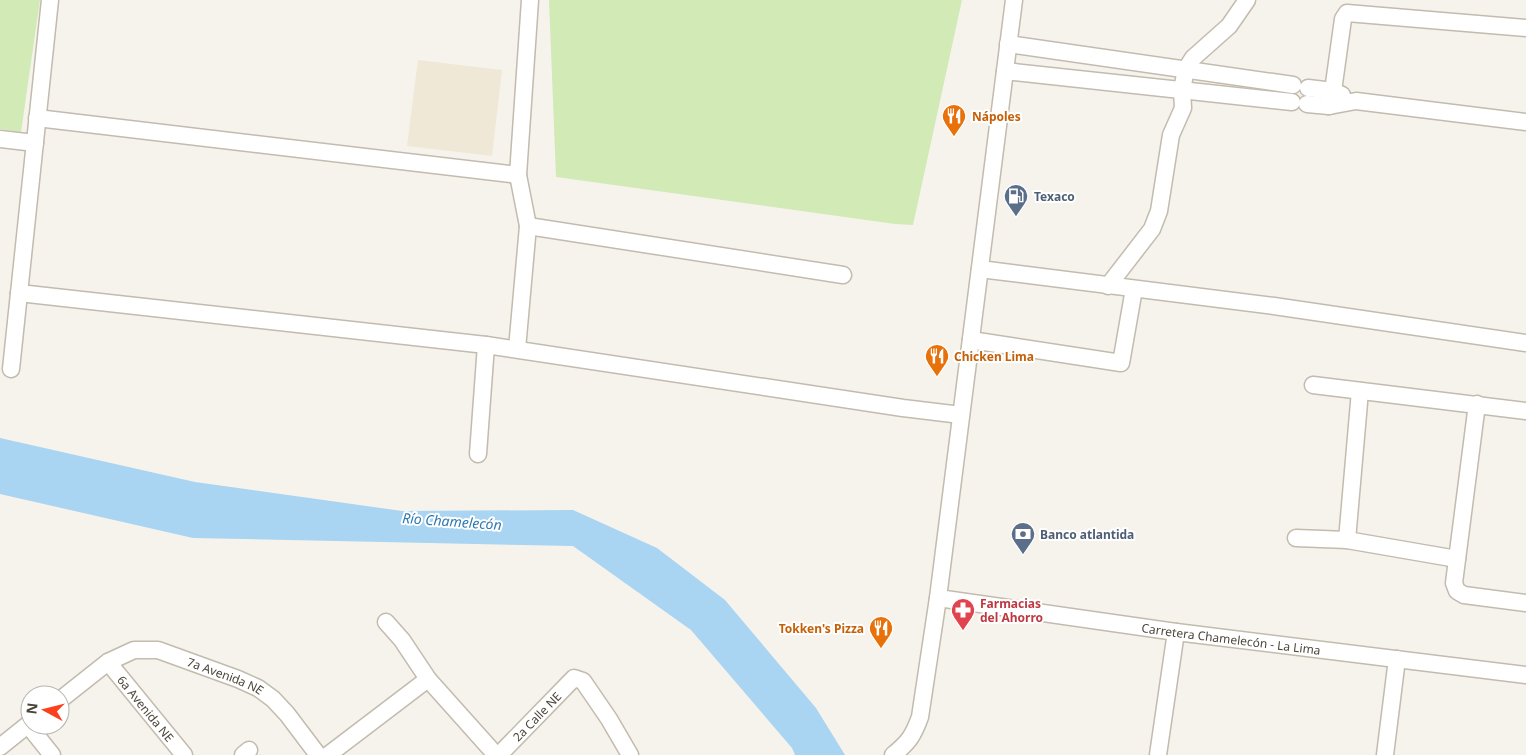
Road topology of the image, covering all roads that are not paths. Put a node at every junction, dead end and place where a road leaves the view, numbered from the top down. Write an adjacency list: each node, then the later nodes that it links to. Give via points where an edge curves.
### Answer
1 (50, 0): 17 (street)
2 (530, 0): 21 (street)
3 (1014, 0): 6 (street)
4 (1247, 0): 8 (street, via 1229,26 1193,58)
5 (1526, 28): 15 (street, via 1347,13 1343,19)
6 (1008, 44): 7 (street); 9 (street)
7 (1091, 56): 8 (street); 10 (street)
8 (1186, 69): 11 (street); 13 (street)
9 (1004, 71): 10 (street); 23 (street)
10 (1088, 80): 13 (street)
11 (1262, 81): 12 (street); 14 (street)
12 (1295, 86): 15 (street); 16 (street)
13 (1182, 90): 14 (street); 25 (street, via 1182,108 1171,135 1156,220 1141,245)
14 (1259, 98): 16 (street)
15 (1331, 98): 16 (street); 18 (street)
16 (1294, 102)
17 (38, 118): 20 (street); 21 (street)
18 (1526, 122)
19 (0, 139): 20 (street)
20 (35, 143): 27 (street)
21 (518, 175): 22 (street)
22 (528, 226): 24 (street); 31 (street)
23 (980, 269): 25 (street); 28 (street)
24 (844, 275)
25 (1108, 286): 26 (street)
26 (1134, 289): 28 (street, via 1121,363); 29 (street)
27 (19, 293): 30 (street); 32 (street)
28 (971, 340): 37 (street)
29 (1526, 343)
30 (486, 345): 31 (street); 38 (street)
31 (517, 349): 37 (street)
32 (11, 369)
33 (1313, 385): 34 (street)
34 (1360, 391): 35 (street); 40 (street)
35 (1478, 404): 36 (street); 41 (street)
36 (1526, 411)
37 (961, 415): 42 (street)
38 (478, 454)
39 (1296, 538): 40 (street)
40 (1347, 540): 41 (street)
41 (1456, 559): 43 (street, via 1454,583 1457,591 1464,595)
42 (938, 598): 45 (street, Carretera Chamelecón - La Lima); 60 (street, via 920,718 907,744)
43 (1526, 603)
44 (386, 622): 49 (street)
45 (1176, 632): 46 (street, Carretera Chamelecón - La Lima); 61 (street)
46 (1397, 659): 48 (street, Carretera Chamelecón - La Lima); 62 (street)
47 (108, 662): 50 (street, 7a Avenida NE); 55 (street, 6a Avenida NE); 56 (street, 7a Avenida NE, via 134,650 158,650 238,679 274,699)
48 (1526, 676)
49 (428, 679): 57 (street); 58 (street)
50 (70, 692)
51 (20, 731): 53 (street)
52 (37, 735): 54 (street)
53 (0, 747)
54 (52, 755)
55 (184, 755)
56 (318, 755)
57 (328, 755)
58 (497, 755): 59 (street, 2a Calle NE, via 574,678 583,681 592,693)
59 (630, 755)
60 (893, 755)
61 (1158, 755)
62 (1385, 755)

